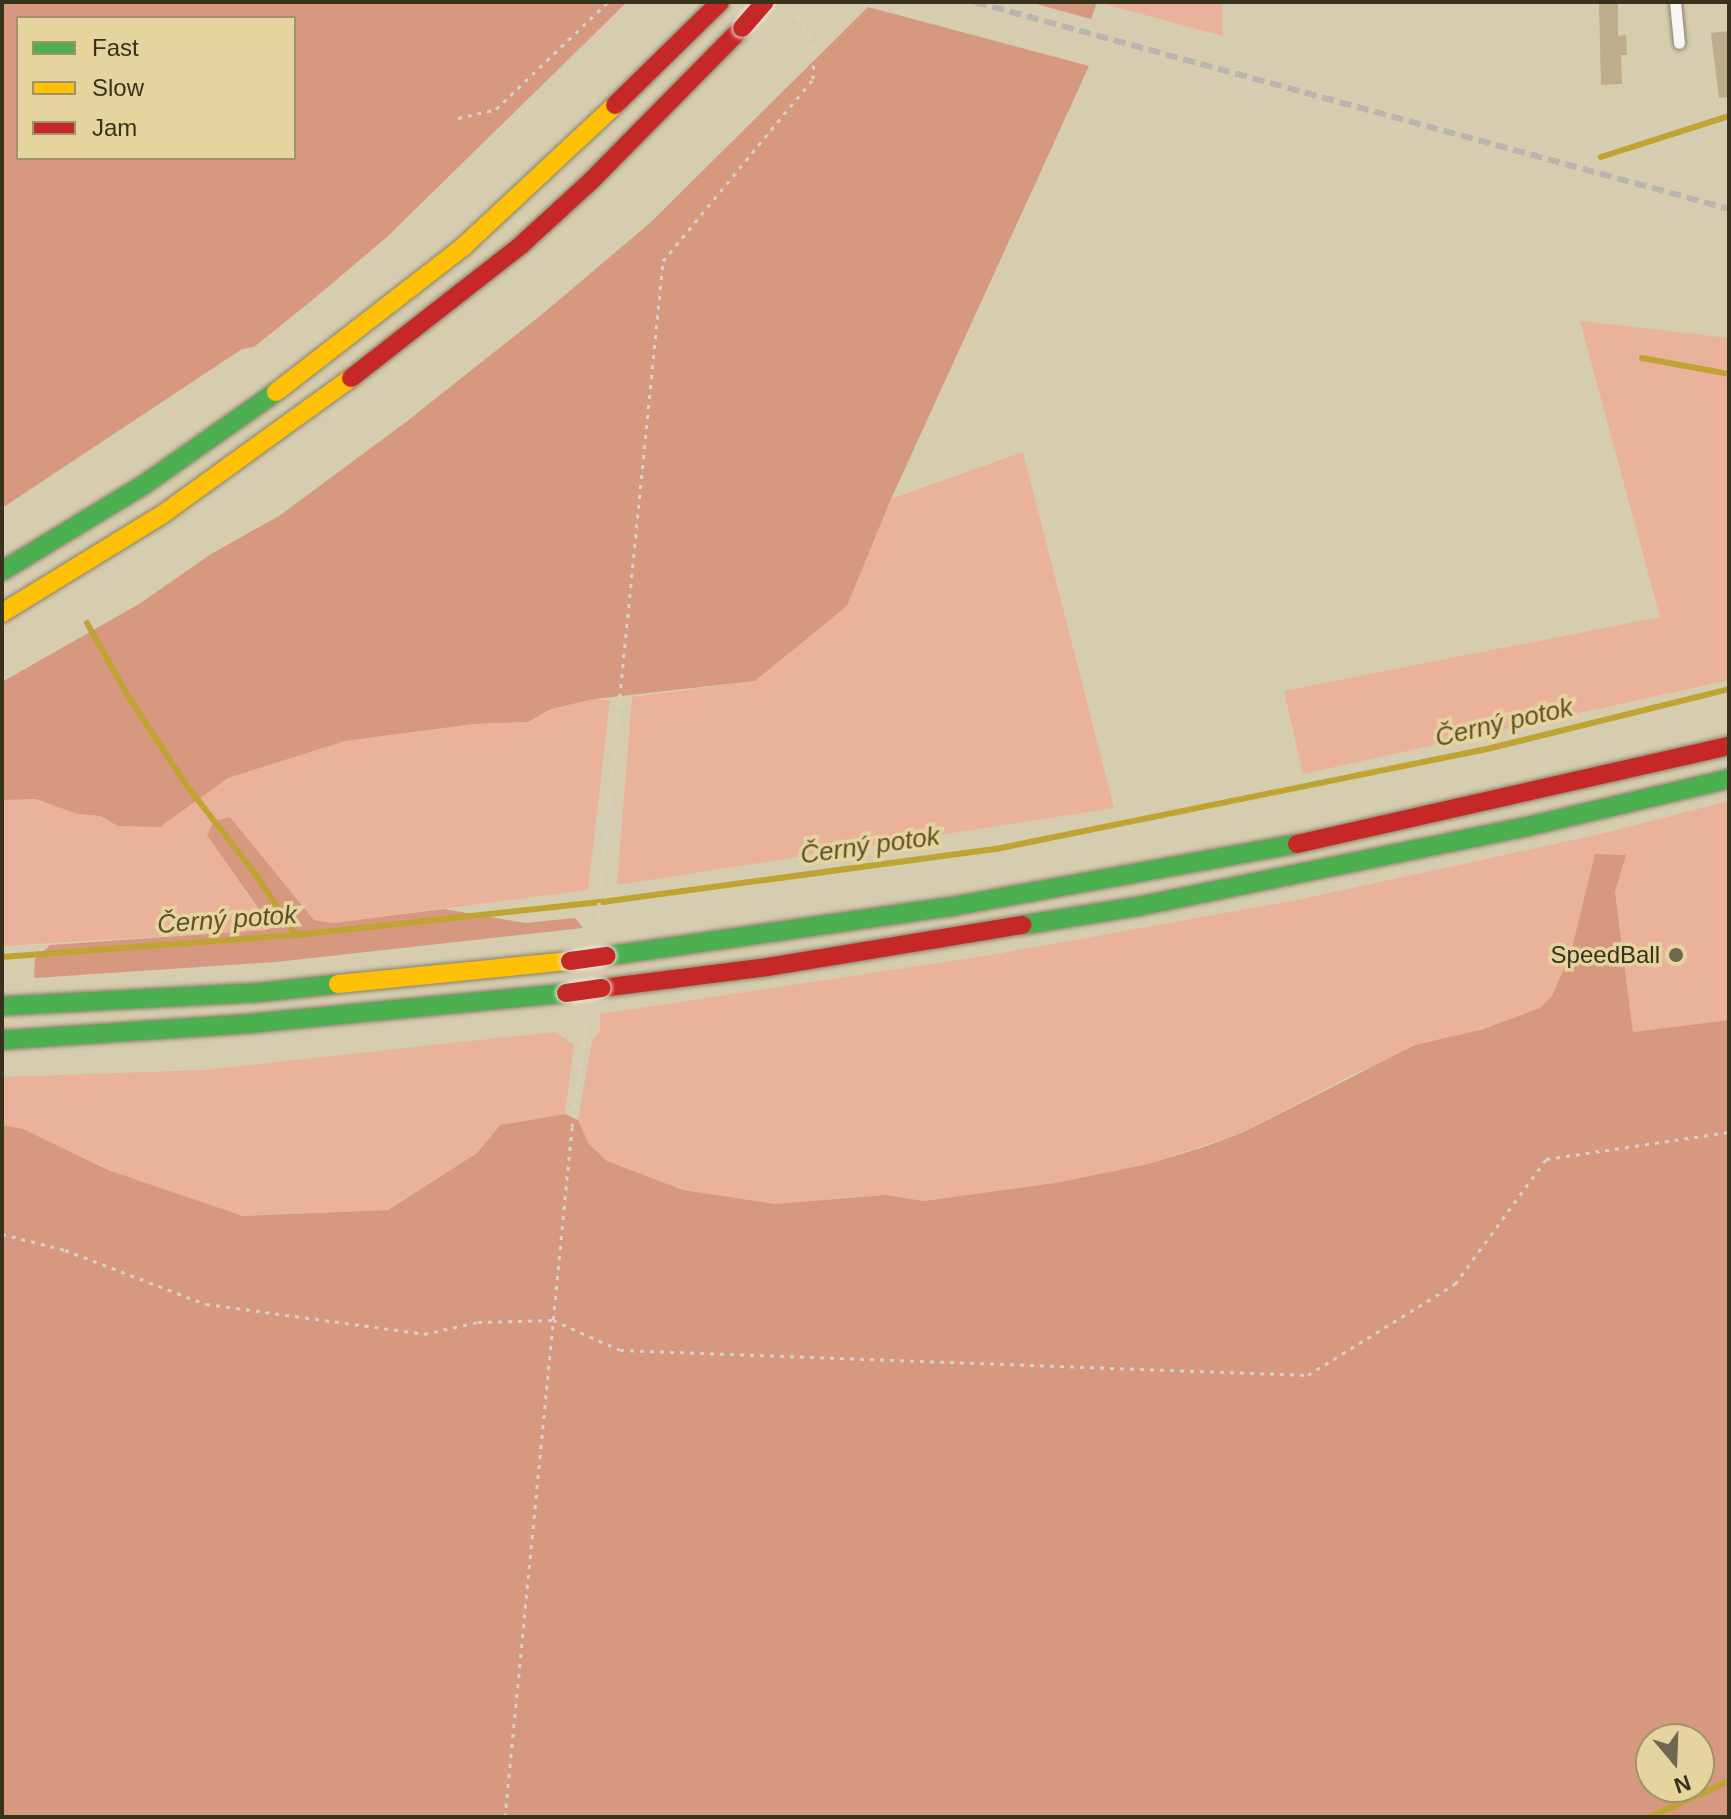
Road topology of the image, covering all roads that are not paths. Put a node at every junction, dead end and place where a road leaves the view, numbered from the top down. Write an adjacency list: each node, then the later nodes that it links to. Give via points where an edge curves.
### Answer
1 (720, 2): 5 (highway, via 499,214 380,313 145,484)
2 (765, 2): 6 (highway, bridge, via 590,182 405,339 163,514)
3 (1675, 2): 4 (lane)
4 (1679, 43)
5 (2, 571)
6 (2, 613)
7 (1729, 746): 9 (highway, bridge, via 1363,830 934,910 570,961 254,993)
8 (1729, 779): 10 (highway, bridge, via 1140,906 846,955 566,993 255,1023)
9 (2, 1006)
10 (2, 1040)

